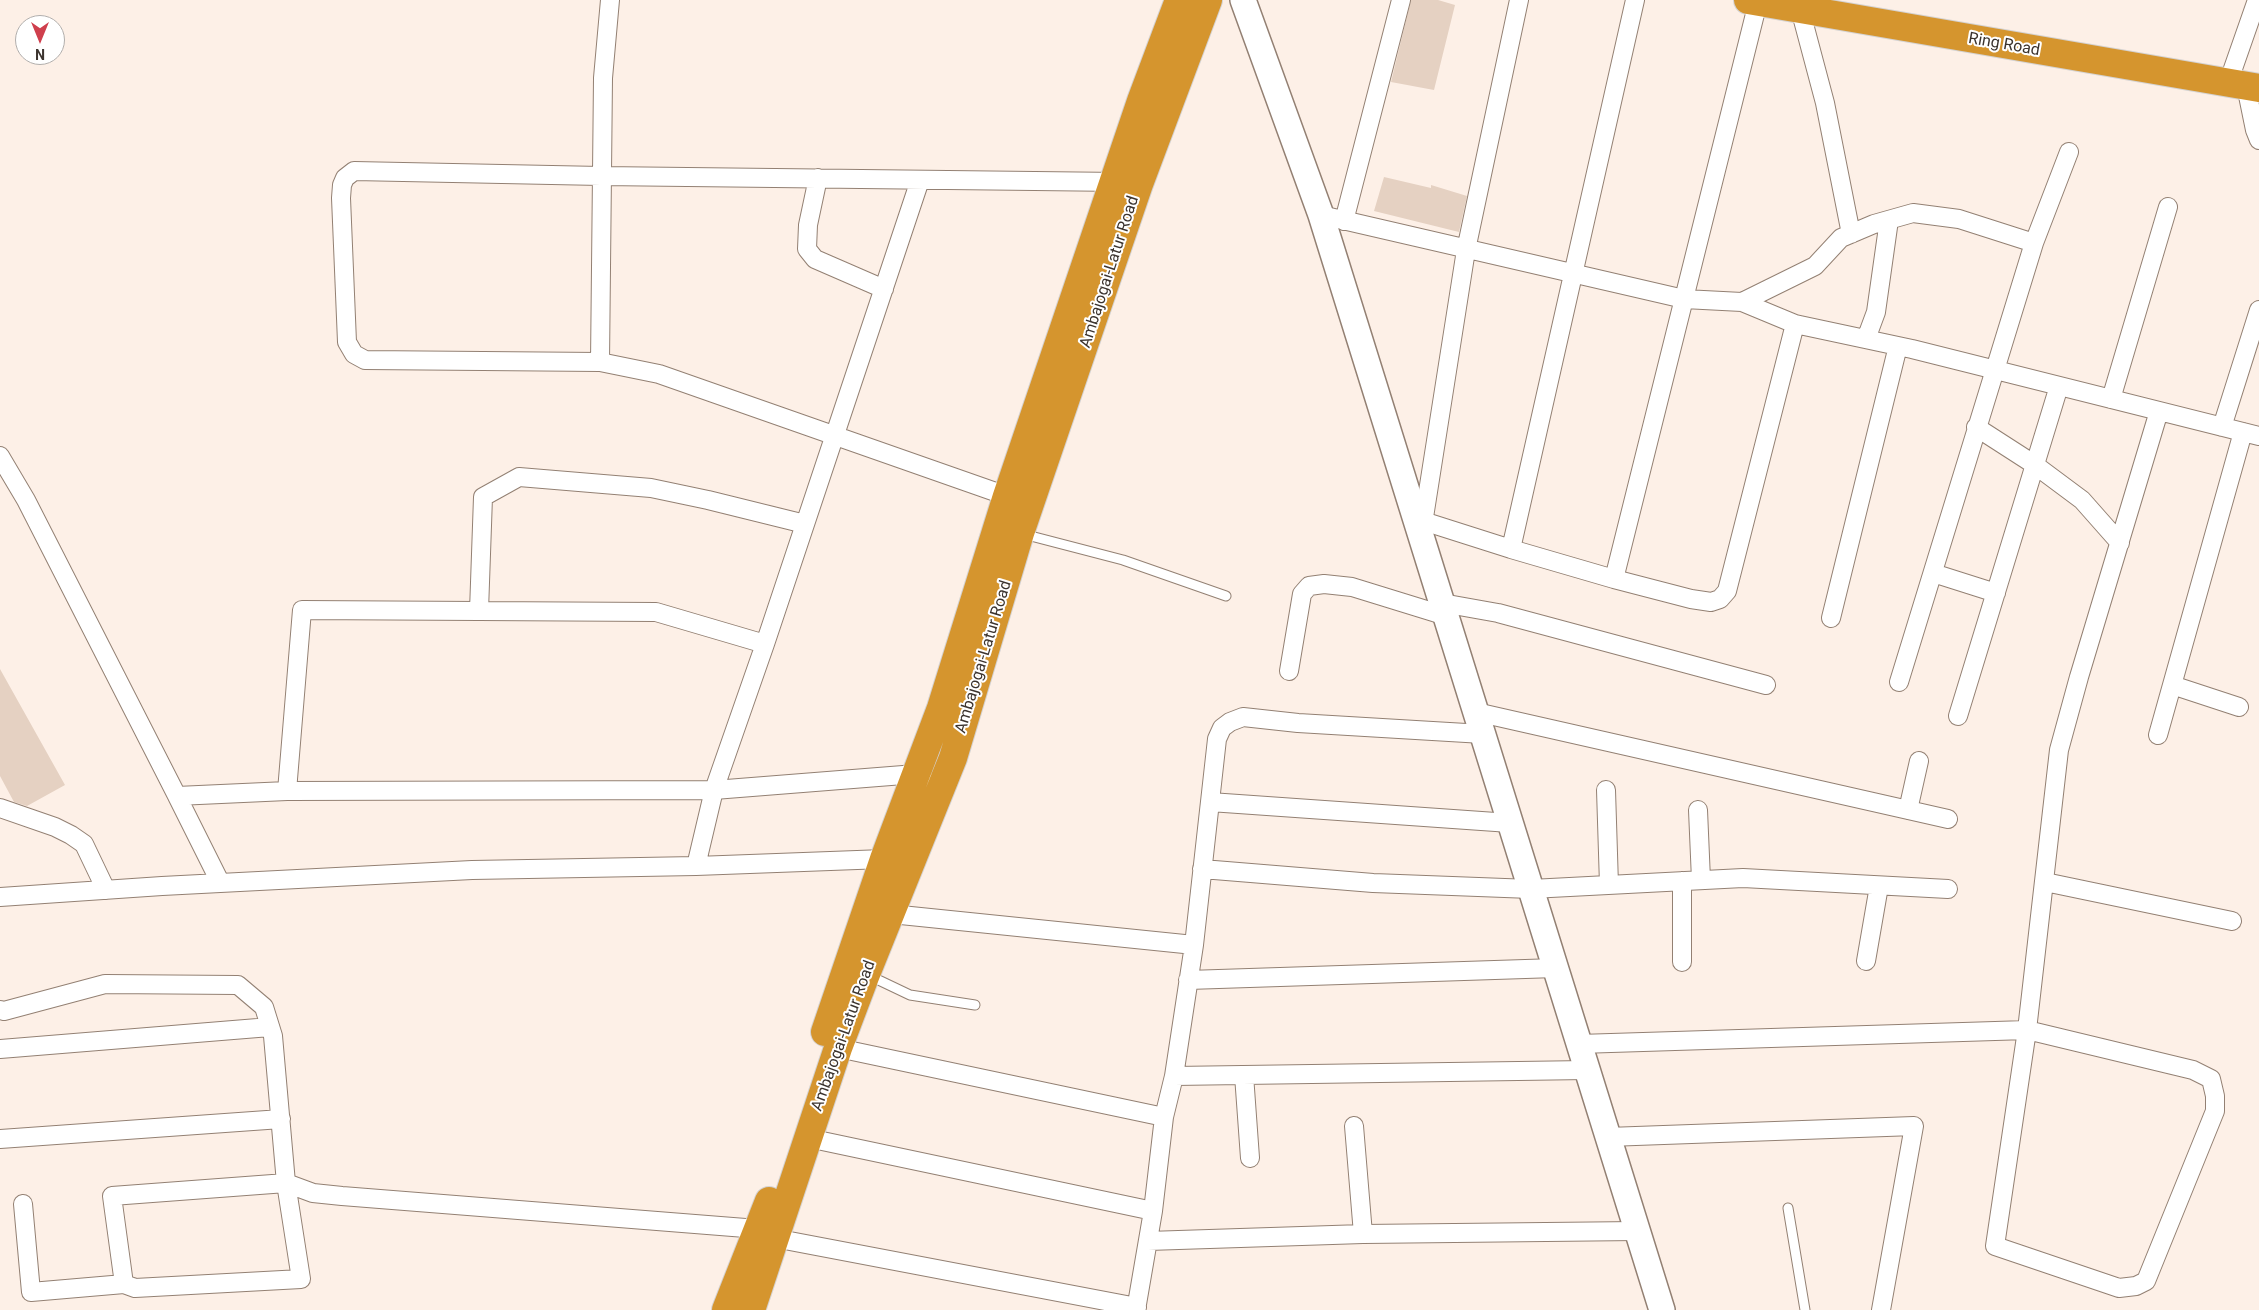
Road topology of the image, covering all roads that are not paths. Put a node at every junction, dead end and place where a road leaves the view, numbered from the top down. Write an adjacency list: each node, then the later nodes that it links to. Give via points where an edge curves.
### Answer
1 (610, 0): 14 (street, via 603,78)
2 (1179, 0): 17 (highway)
3 (1208, 0): 17 (highway, Ambajogai-Latur Road)
4 (1243, 0): 19 (main road)
5 (1401, 0): 19 (street)
6 (1519, 0): 23 (street)
7 (1636, 0): 24 (street)
8 (2257, 0): 11 (street)
9 (1762, 1): 10 (highway, Ring Road); 26 (street)
10 (1800, 9): 11 (highway, Ring Road); 21 (street, via 1825,103)
11 (2244, 86): 12 (street)
12 (2259, 140)
13 (2069, 152): 22 (street)
14 (601, 176): 15 (street); 32 (street); 32 (street, via 354,171 345,178 340,198 347,342 354,354 365,360)
15 (818, 178): 16 (street); 25 (street, via 808,225 807,249 815,259)
16 (920, 180): 17 (street); 25 (street)
17 (1126, 183): 43 (highway); 46 (highway, Ambajogai-Latur Road)
18 (2168, 207): 35 (street)
19 (1333, 218): 23 (street); 45 (main road)
20 (1889, 220): 21 (street); 22 (street, via 1913,213 1959,218); 30 (street, via 1876,312)
21 (1851, 234): 27 (street, via 1841,238 1816,266)
22 (2034, 243): 33 (street)
23 (1466, 250): 24 (street); 45 (street)
24 (1572, 274): 26 (street); 48 (street)
25 (884, 289): 40 (street)
26 (1684, 299): 27 (street); 50 (street)
27 (1742, 302): 29 (street)
28 (2259, 310): 38 (street)
29 (1795, 324): 30 (street); 50 (street, via 1727,591 1720,599 1711,602)
30 (1866, 339): 31 (street)
31 (1898, 346): 33 (street); 55 (street)
32 (600, 362): 40 (street, via 659,374)
33 (1993, 370): 34 (street); 37 (street)
34 (2059, 386): 35 (street); 42 (street)
35 (2111, 399): 36 (street)
36 (2159, 411): 38 (street); 47 (street)
37 (1976, 427): 42 (street); 49 (street)
38 (2222, 427): 39 (street)
39 (2251, 434): 60 (street)
40 (834, 437): 43 (street); 44 (street)
41 (0, 456): 71 (street, via 26,500)
42 (2035, 465): 47 (street, via 2082,500); 51 (street)
43 (1007, 496): 66 (highway, via 941,708)
44 (805, 524): 54 (street, via 651,488 519,477 483,497); 56 (street)
45 (1422, 528): 48 (street); 53 (main road)
46 (1020, 533): 52 (lane, via 1123,560); 67 (highway, Ambajogai-Latur Road, via 953,758)
47 (2120, 543): 84 (street, via 2059,750)
48 (1511, 549): 50 (street)
49 (1933, 574): 51 (street); 58 (street)
50 (1614, 578)
51 (1996, 593): 62 (street)
52 (1226, 596)
53 (1444, 609): 57 (street, via 1352,587 1309,586 1302,594); 59 (street, via 1508,616); 63 (main road)
54 (479, 611): 56 (street, via 656,612); 70 (street, via 302,610)
55 (1831, 618)
56 (765, 644): 68 (street)
57 (1289, 671)
58 (1899, 682)
59 (1766, 685)
60 (2172, 685): 61 (street); 64 (street)
61 (2239, 707)
62 (1958, 716)
63 (1479, 723): 72 (street, via 1298,723 1243,717 1222,728 1217,739); 75 (street); 77 (main road)
64 (2158, 735)
65 (1919, 761): 75 (street)
66 (916, 774): 67 (street); 68 (street); 78 (highway)
67 (942, 785): 91 (highway, Ambajogai-Latur Road)
68 (714, 790): 70 (street); 79 (street)
69 (1606, 790): 85 (street)
70 (287, 791): 71 (street)
71 (177, 796): 83 (street)
72 (1210, 802): 77 (street); 80 (street)
73 (0, 808): 89 (street, via 55,827 84,844)
74 (1698, 810): 81 (street)
75 (1908, 810): 76 (street)
76 (1948, 818)
77 (1510, 823): 87 (main road)
78 (884, 859): 79 (street); 121 (highway, via 773,1189)
79 (696, 866): 83 (street, via 472,870)
80 (1202, 869): 87 (street, via 1374,883); 93 (street)
81 (1701, 880): 82 (street); 86 (street, via 1743,878)
82 (1682, 881): 85 (street); 95 (street)
83 (220, 882): 89 (street)
84 (2045, 882): 92 (street); 102 (street)
85 (1609, 885): 87 (street)
86 (1879, 886): 88 (street); 94 (street)
87 (1531, 889): 96 (main road)
88 (1948, 889)
89 (106, 890): 90 (street)
90 (0, 897)
91 (891, 914): 93 (street); 97 (highway, Ambajogai-Latur Road)
92 (2232, 921)
93 (1194, 945): 98 (street)
94 (1866, 961)
95 (1682, 962)
96 (1556, 968): 98 (street); 103 (main road)
97 (866, 974): 99 (lane, via 910,995); 104 (highway, Ambajogai-Latur Road)
98 (1188, 980): 108 (street)
99 (975, 1005)
100 (0, 1010): 101 (street, via 105,984 238,985 264,1007)
101 (270, 1027): 105 (street); 110 (street)
102 (2027, 1030): 102 (street, via 1995,1246 2119,1288 2136,1286 2146,1281 2155,1263 2215,1111 2211,1079 2193,1070); 103 (street)
103 (1579, 1044): 106 (main road)
104 (838, 1048): 109 (street); 113 (highway, Ambajogai-Latur Road)
105 (0, 1049)
106 (1587, 1070): 107 (street); 112 (main road)
107 (1244, 1075): 108 (street); 115 (street)
108 (1174, 1076): 109 (street)
109 (1164, 1117): 119 (street)
110 (280, 1120): 114 (street); 116 (street)
111 (1354, 1126): 122 (street)
112 (1608, 1137): 120 (main road); 130 (street, via 1914,1126)
113 (808, 1138): 119 (street); 121 (highway, Ambajogai-Latur Road)
114 (0, 1139)
115 (1250, 1158)
116 (286, 1183): 121 (street, via 313,1193); 124 (street, via 112,1196); 124 (street, via 301,1279 135,1288)
117 (23, 1204): 124 (street, via 31,1292)
118 (1788, 1208): 129 (lane)
119 (1154, 1211): 123 (street)
120 (1637, 1231): 122 (street); 128 (main road)
121 (766, 1234): 125 (street); 126 (highway); 127 (highway, Ambajogai-Latur Road)
122 (1363, 1234): 123 (street)
123 (1148, 1241): 125 (street)
124 (124, 1284)
125 (1136, 1308)
126 (726, 1310)
127 (751, 1310)
128 (1662, 1310)
129 (1805, 1310)
130 (1881, 1310)

